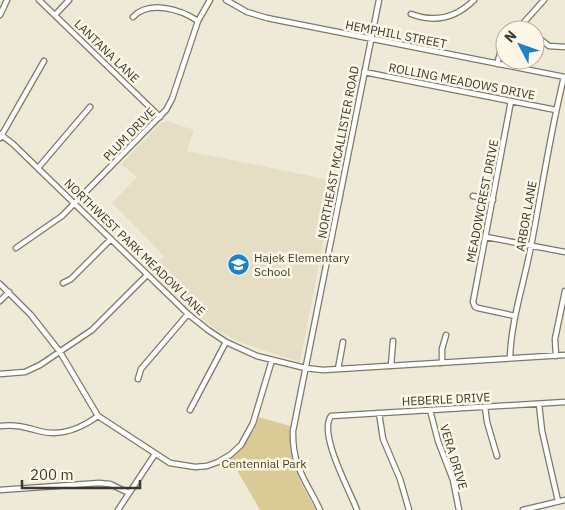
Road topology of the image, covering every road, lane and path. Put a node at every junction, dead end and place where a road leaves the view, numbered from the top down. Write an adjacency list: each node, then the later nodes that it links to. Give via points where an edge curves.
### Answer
1 (6, 0): 9 (street)
2 (39, 0): 11 (street, LANTANA LANE)
3 (69, 0): 11 (street)
4 (210, 0): 14 (street, PLUM DRIVE)
5 (226, 0): 15 (street, HEMPHILL STREET, via 247,12 267,18)
6 (379, 0): 15 (street, NORTHEAST MCALLISTER ROAD)
7 (474, 0): 10 (street, via 445,18 421,18)
8 (544, 0): 13 (street)
9 (0, 14)
10 (411, 14)
11 (55, 15): 26 (street, LANTANA LANE)
12 (133, 17): 14 (street, via 142,8 161,6 178,9)
13 (526, 20)
14 (198, 21): 26 (street, PLUM DRIVE, via 172,100)
15 (371, 39): 19 (street, HEMPHILL STREET); 21 (street, NORTHEAST MCALLISTER ROAD)
16 (545, 43): 17 (street)
17 (565, 47)
18 (44, 61): 27 (street)
19 (495, 64)
20 (528, 70): 22 (street, HEMPHILL STREET)
21 (364, 72): 23 (street, ROLLING MEADOWS DRIVE); 56 (street, NORTHEAST MCALLISTER ROAD)
22 (564, 77): 25 (street, ARBOR LANE)
23 (512, 101): 25 (street, ROLLING MEADOWS DRIVE); 30 (street, MEADOWCREST DRIVE)
24 (90, 107): 28 (street)
25 (556, 110): 34 (street, ARBOR LANE)
26 (160, 117): 31 (street, PLUM DRIVE)
27 (0, 136): 28 (street, NORTHWEST PARK MEADOW LANE)
28 (38, 168): 31 (street, NORTHWEST PARK MEADOW LANE)
29 (473, 196): 30 (street)
30 (493, 200): 32 (street, MEADOWCREST DRIVE)
31 (74, 204): 33 (street, NORTHWEST PARK MEADOW LANE); 35 (street, PLUM DRIVE)
32 (486, 237): 34 (street); 44 (street, MEADOWCREST DRIVE, via 474,305)
33 (111, 239): 37 (street, NORTHWEST PARK MEADOW LANE); 38 (street)
34 (532, 245): 36 (street); 44 (street, ARBOR LANE)
35 (16, 248)
36 (565, 252)
37 (147, 275): 43 (street, NORTHWEST PARK MEADOW LANE); 49 (street, via 92,330)
38 (63, 283)
39 (0, 284): 41 (street)
40 (565, 291): 51 (street, via 555,339)
41 (9, 292): 42 (street); 49 (street)
42 (0, 301)
43 (188, 314): 47 (street, NORTHWEST PARK MEADOW LANE); 59 (street, via 141,369)
44 (515, 316): 52 (street, ARBOR LANE)
45 (446, 335): 54 (street)
46 (393, 341): 55 (street)
47 (226, 342): 53 (street, NORTHWEST PARK MEADOW LANE); 63 (street)
48 (343, 342): 57 (street)
49 (60, 352): 58 (street, via 25,372); 66 (street)
50 (565, 355): 51 (street, NORTHWEST PARK MEADOW LANE)
51 (556, 356): 52 (street, NORTHWEST PARK MEADOW LANE)
52 (510, 358): 54 (street, NORTHWEST PARK MEADOW LANE)
53 (272, 360): 56 (street, NORTHWEST PARK MEADOW LANE); 68 (street, via 253,423 241,445 230,455 207,466 195,467 170,463)
54 (442, 363): 55 (street, NORTHWEST PARK MEADOW LANE)
55 (391, 366): 57 (street, NORTHWEST PARK MEADOW LANE)
56 (305, 368): 57 (street, NORTHWEST PARK MEADOW LANE); 75 (street, NORTHEAST MCALLISTER ROAD, via 293,443 297,466)
57 (338, 369)
58 (0, 374)
59 (138, 379)
60 (565, 402): 61 (street, HEBERLE DRIVE)
61 (539, 404): 62 (street, HEBERLE DRIVE); 73 (street)
62 (486, 407): 64 (street, HEBERLE DRIVE); 69 (street)
63 (190, 410)
64 (430, 410): 65 (street, HEBERLE DRIVE); 78 (street, VERA DRIVE, via 453,480)
65 (379, 413): 76 (street, HEBERLE DRIVE, via 334,415 328,423 334,457); 77 (street, via 383,439)
66 (98, 416): 67 (street, via 69,432); 68 (street)
67 (0, 426)
68 (155, 454): 71 (street)
69 (497, 456)
70 (0, 490): 71 (street, via 100,483)
71 (129, 493): 74 (street)
72 (565, 500): 73 (street)
73 (558, 501): 79 (street)
74 (118, 510)
75 (320, 510)
76 (357, 510)
77 (409, 510)
78 (459, 510)
79 (523, 510)

